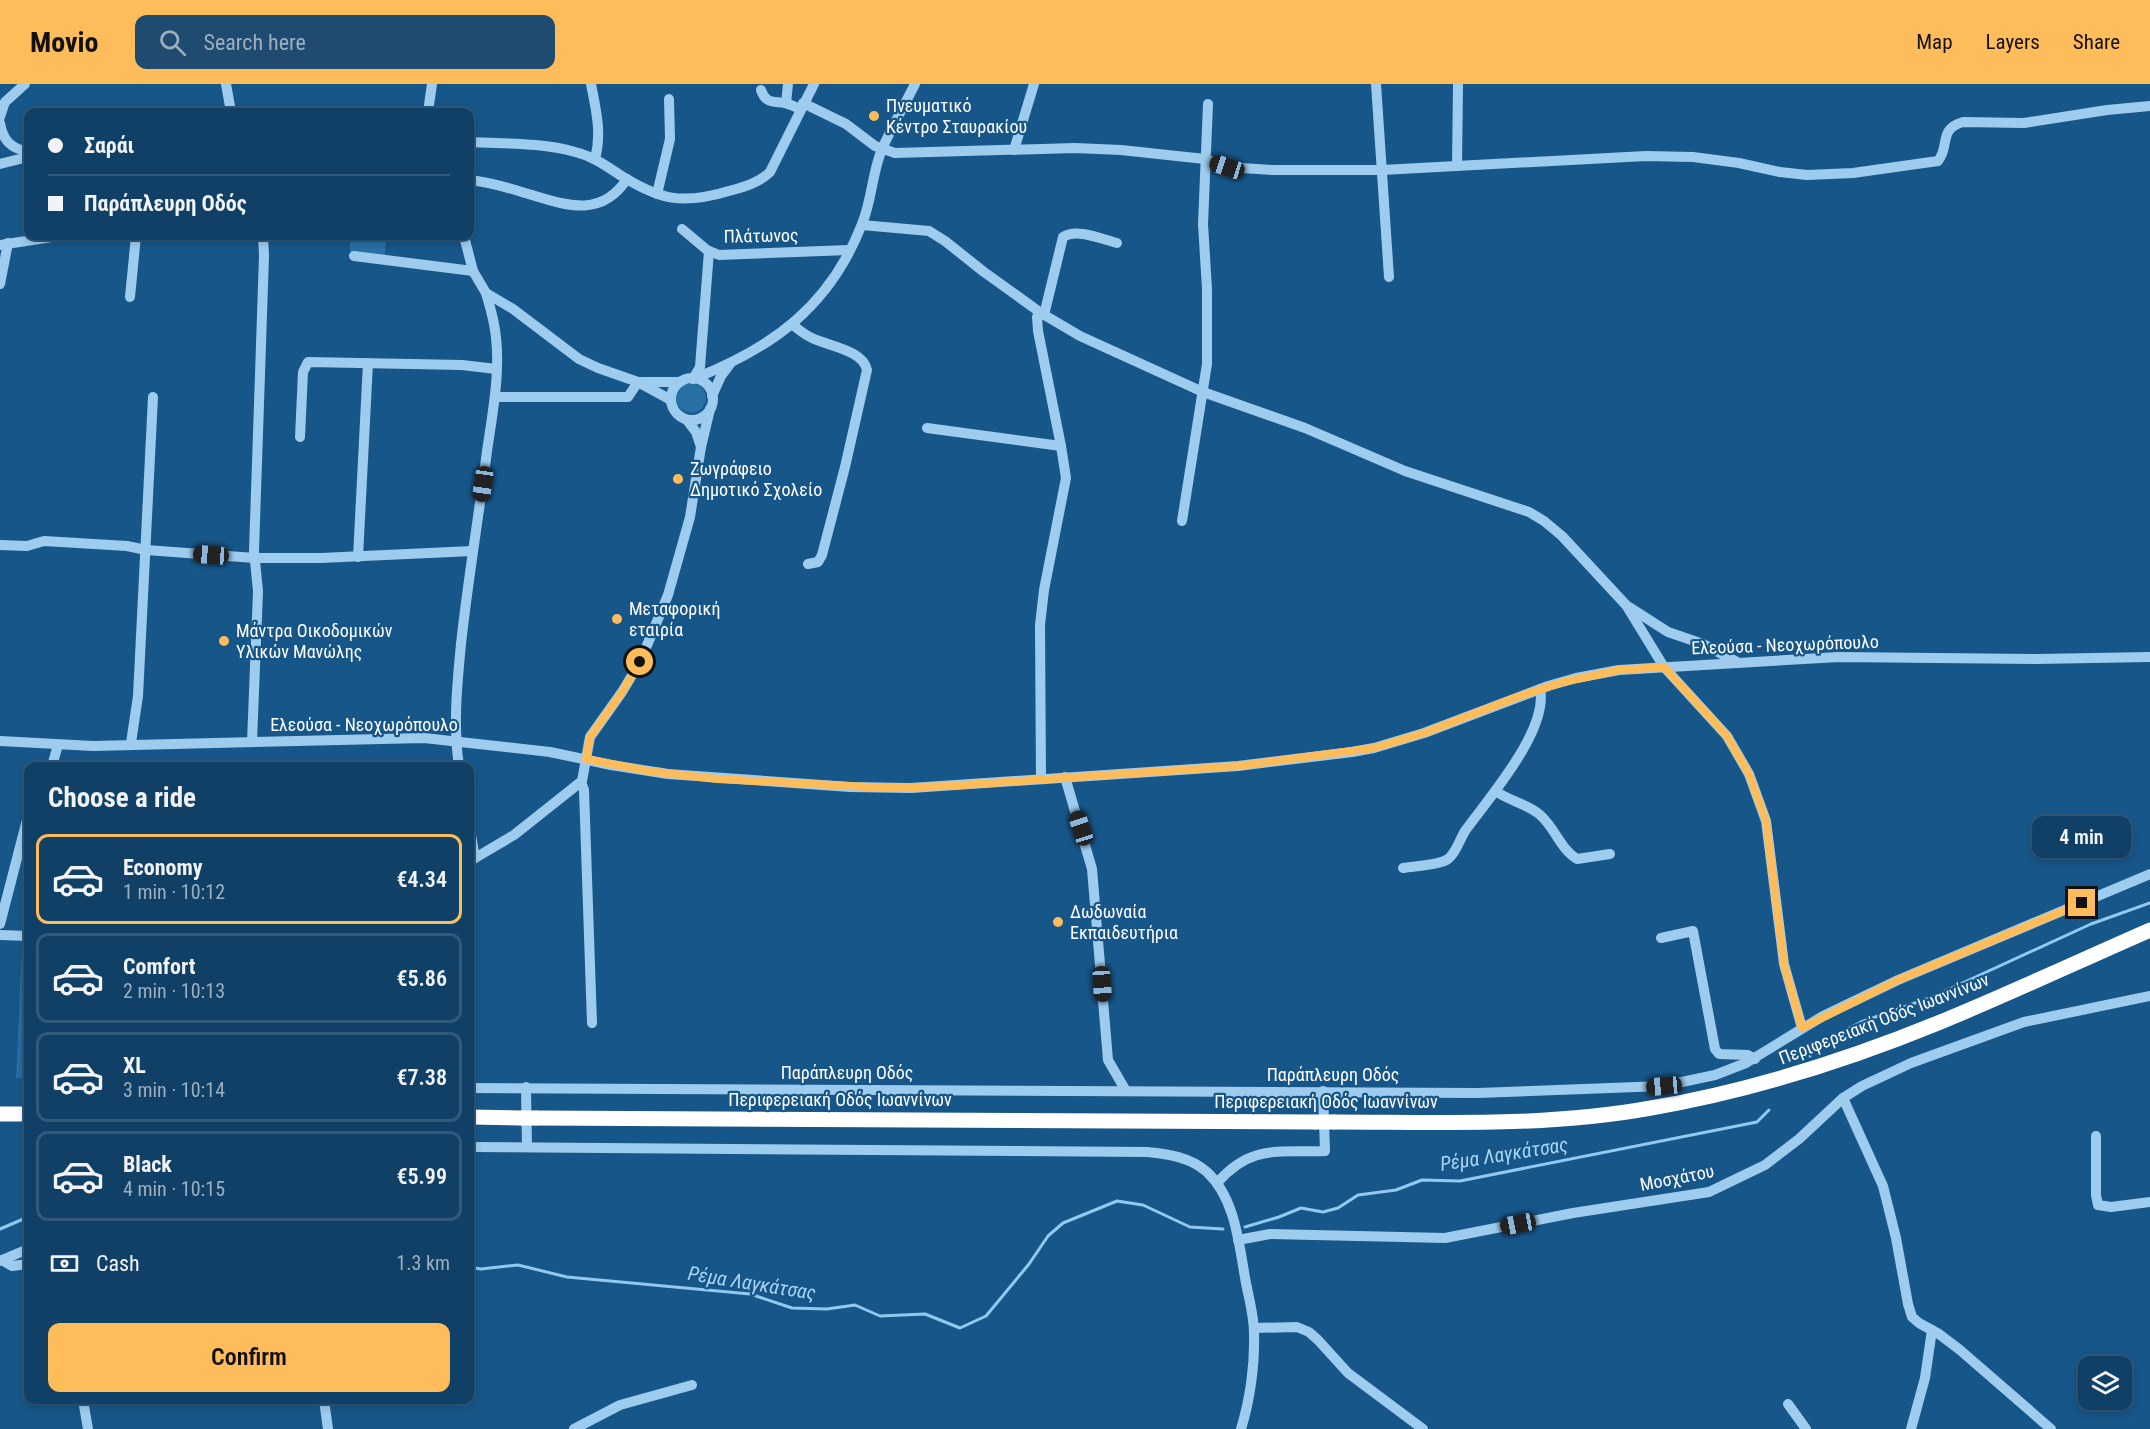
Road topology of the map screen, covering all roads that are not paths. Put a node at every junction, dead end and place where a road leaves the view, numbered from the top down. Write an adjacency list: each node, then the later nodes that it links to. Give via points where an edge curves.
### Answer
1 (25, 84): 19 (street, via 4,102)
2 (226, 84): 17 (street)
3 (432, 84): 18 (street)
4 (591, 84): 26 (street, via 599,141)
5 (788, 84): 13 (street)
6 (814, 84): 15 (street)
7 (915, 84): 22 (street)
8 (1034, 84): 23 (street)
9 (1376, 84): 30 (street)
10 (1458, 84): 29 (street)
11 (761, 90): 13 (street, via 767,101)
12 (669, 99): 33 (street, via 670,139)
13 (786, 103): 15 (street)
14 (1208, 104): 27 (street)
15 (801, 106): 22 (street, via 846,124); 33 (street, via 777,159 762,179 710,196 671,199)
16 (2150, 106): 29 (street, via 2024,123 1963,122 1949,130 1938,161 1853,173 1807,175 1693,157 1646,156)
17 (230, 108)
18 (429, 108)
19 (0, 117)
20 (0, 123): 24 (street, via 9,145)
21 (474, 142): 26 (street, via 546,146)
22 (882, 149): 23 (street, via 895,153); 34 (street)
23 (1014, 150): 27 (street, via 1121,150)
24 (24, 151)
25 (24, 158): 28 (street)
26 (595, 159): 31 (street)
27 (1204, 159): 30 (street, via 1227,167 1273,170); 58 (street, via 1208,352)
28 (0, 164)
29 (1457, 166): 30 (street)
30 (1382, 170): 46 (street)
31 (627, 179): 32 (street, via 608,198 579,207); 33 (street)
32 (474, 180)
33 (657, 194)
34 (862, 225): 42 (street); 50 (street, via 920,229 938,235)
35 (682, 229): 43 (street, Πλάτωνος)
36 (31, 240): 41 (street)
37 (136, 240): 49 (street)
38 (263, 240): 74 (street)
39 (466, 240): 45 (street)
40 (1117, 243): 50 (street, via 1077,233 1063,237)
41 (4, 244): 47 (street)
42 (849, 250): 43 (street, Πλάτωνος, via 728,255); 51 (street, via 819,298)
43 (709, 251): 55 (street, via 700,366)
44 (354, 256): 45 (street)
45 (473, 271): 48 (street)
46 (1389, 277)
47 (0, 284)
48 (486, 293): 54 (street, via 494,324); 56 (street, via 579,358)
49 (130, 297)
50 (1041, 313): 58 (street, via 1080,336); 67 (street, via 1038,331)
51 (792, 325): 52 (street); 75 (street, via 805,335 858,357 867,370 822,555 818,562)
52 (732, 362): 55 (street); 59 (street)
53 (368, 363): 54 (street); 66 (street, via 306,363); 73 (street)
54 (496, 369): 61 (street)
55 (693, 379): 57 (street); 59 (street, via 706,384)
56 (638, 382): 57 (street); 61 (street, via 628,397); 62 (street)
57 (680, 382): 62 (street)
58 (1203, 392): 69 (street); 76 (street, via 1305,428 1405,471 1528,512 1562,536)
59 (712, 396): 63 (street)
60 (153, 397): 71 (street)
61 (495, 397): 72 (street)
62 (671, 400): 64 (street, via 676,413)
63 (710, 409): 64 (street, via 700,418); 68 (street)
64 (687, 420): 68 (street)
65 (927, 428): 67 (street)
66 (300, 437)
67 (1061, 446): 90 (street, via 1066,478 1040,625)
68 (701, 447): 86 (street, via 686,536 659,619 631,678 590,737)
69 (1182, 521)
70 (0, 544): 71 (street, via 27,546 44,541)
71 (146, 550): 74 (street); 84 (street, via 138,696)
72 (472, 551): 73 (street); 81 (street)
73 (358, 556): 74 (street)
74 (255, 558): 83 (street, via 258,591)
75 (808, 564)
76 (1626, 605): 78 (street, via 1668,632); 79 (street)
77 (2150, 657): 78 (street, Ελεούσα - Νεοχωρόπουλο, via 1839,657)
78 (1737, 662): 79 (street, Ελεούσα - Νεοχωρόπουλο)
79 (1664, 667): 80 (street, Ελεούσα - Νεοχωρόπουλο, via 1619,670); 105 (street, via 1727,736 1749,774 1766,821 1784,964)
80 (1540, 689): 89 (street, Ελεούσα - Νεοχωρόπουλο, via 1424,733 1363,750 1238,766); 92 (street, via 1539,716)
81 (455, 740): 83 (street, Ελεούσα - Νεοχωρόπουλο); 86 (street, Ελεούσα - Νεοχωρόπουλο); 88 (street)
82 (0, 741): 85 (street, Ελεούσα - Νεοχωρόπουλο)
83 (252, 742): 84 (street, Ελεούσα - Νεοχωρόπουλο)
84 (131, 743): 85 (street, Ελεούσα - Νεοχωρόπουλο)
85 (58, 745): 87 (street)
86 (586, 759): 90 (street, Ελεούσα - Νεοχωρόπουλο, via 677,775 850,787 911,788); 91 (street)
87 (53, 762)
88 (458, 762)
89 (1065, 777): 90 (street, Ελεούσα - Νεοχωρόπουλο); 109 (street, via 1092,869 1108,1060)
90 (1041, 779)
91 (581, 782): 95 (street, via 514,835); 104 (street)
92 (1497, 792): 94 (street, via 1539,814 1577,859); 96 (street, via 1448,859)
93 (24, 831): 98 (street)
94 (1611, 854)
95 (474, 859)
96 (1403, 868)
97 (2150, 874): 105 (street, Παράπλευρη Οδός, via 1898,980)
98 (0, 924)
99 (2150, 930): 114 (highway, Περιφερειακή Οδός Ιωαννίνων, bridge, via 1939,1023 1835,1062 1737,1091 1650,1108 1487,1122)
100 (0, 935): 101 (street)
101 (24, 936)
102 (1661, 938): 106 (street, via 1693,931 1715,1049 1719,1054 1748,1054)
103 (2150, 996): 111 (street, Μοσχάτου, via 2024,1022 1911,1063)
104 (592, 1023)
105 (1802, 1028): 106 (street, Παράπλευρη Οδός)
106 (1755, 1059): 110 (street, Παράπλευρη Οδός, via 1703,1079 1664,1086 1478,1093)
107 (526, 1087): 108 (street, Παράπλευρη Οδός); 109 (street, Παράπλευρη Οδός); 117 (street)
108 (474, 1088)
109 (1126, 1091): 110 (street, Παράπλευρη Οδός)
110 (1323, 1091): 118 (street, via 1325,1151 1256,1155 1237,1163)
111 (1843, 1098): 120 (street, Μοσχάτου, via 1800,1139 1765,1165 1698,1195 1573,1213 1445,1238 1270,1234); 125 (street, via 1883,1186 1910,1311 1919,1323)
112 (0, 1114): 113 (highway)
113 (24, 1114)
114 (474, 1117)
115 (2096, 1136): 119 (street, via 2098,1205)
116 (474, 1147): 117 (street)
117 (527, 1147): 118 (street, via 1147,1152 1188,1160 1206,1170)
118 (1217, 1183): 120 (street)
119 (2150, 1202)
120 (1238, 1240): 124 (street)
121 (24, 1251): 122 (street)
122 (1, 1261): 123 (street, via 12,1266)
123 (24, 1264)
124 (1254, 1328): 133 (street); 134 (street, via 1297,1327 1309,1332 1348,1373)
125 (1932, 1330): 136 (street, via 1925,1378); 137 (street)
126 (692, 1385): 132 (street, via 620,1405)
127 (84, 1404): 130 (street)
128 (325, 1404): 131 (street)
129 (1788, 1404): 135 (street)
130 (88, 1429)
131 (328, 1429)
132 (574, 1429)
133 (1241, 1429)
134 (1423, 1429)
135 (1806, 1429)
136 (1911, 1429)
137 (2051, 1429)

